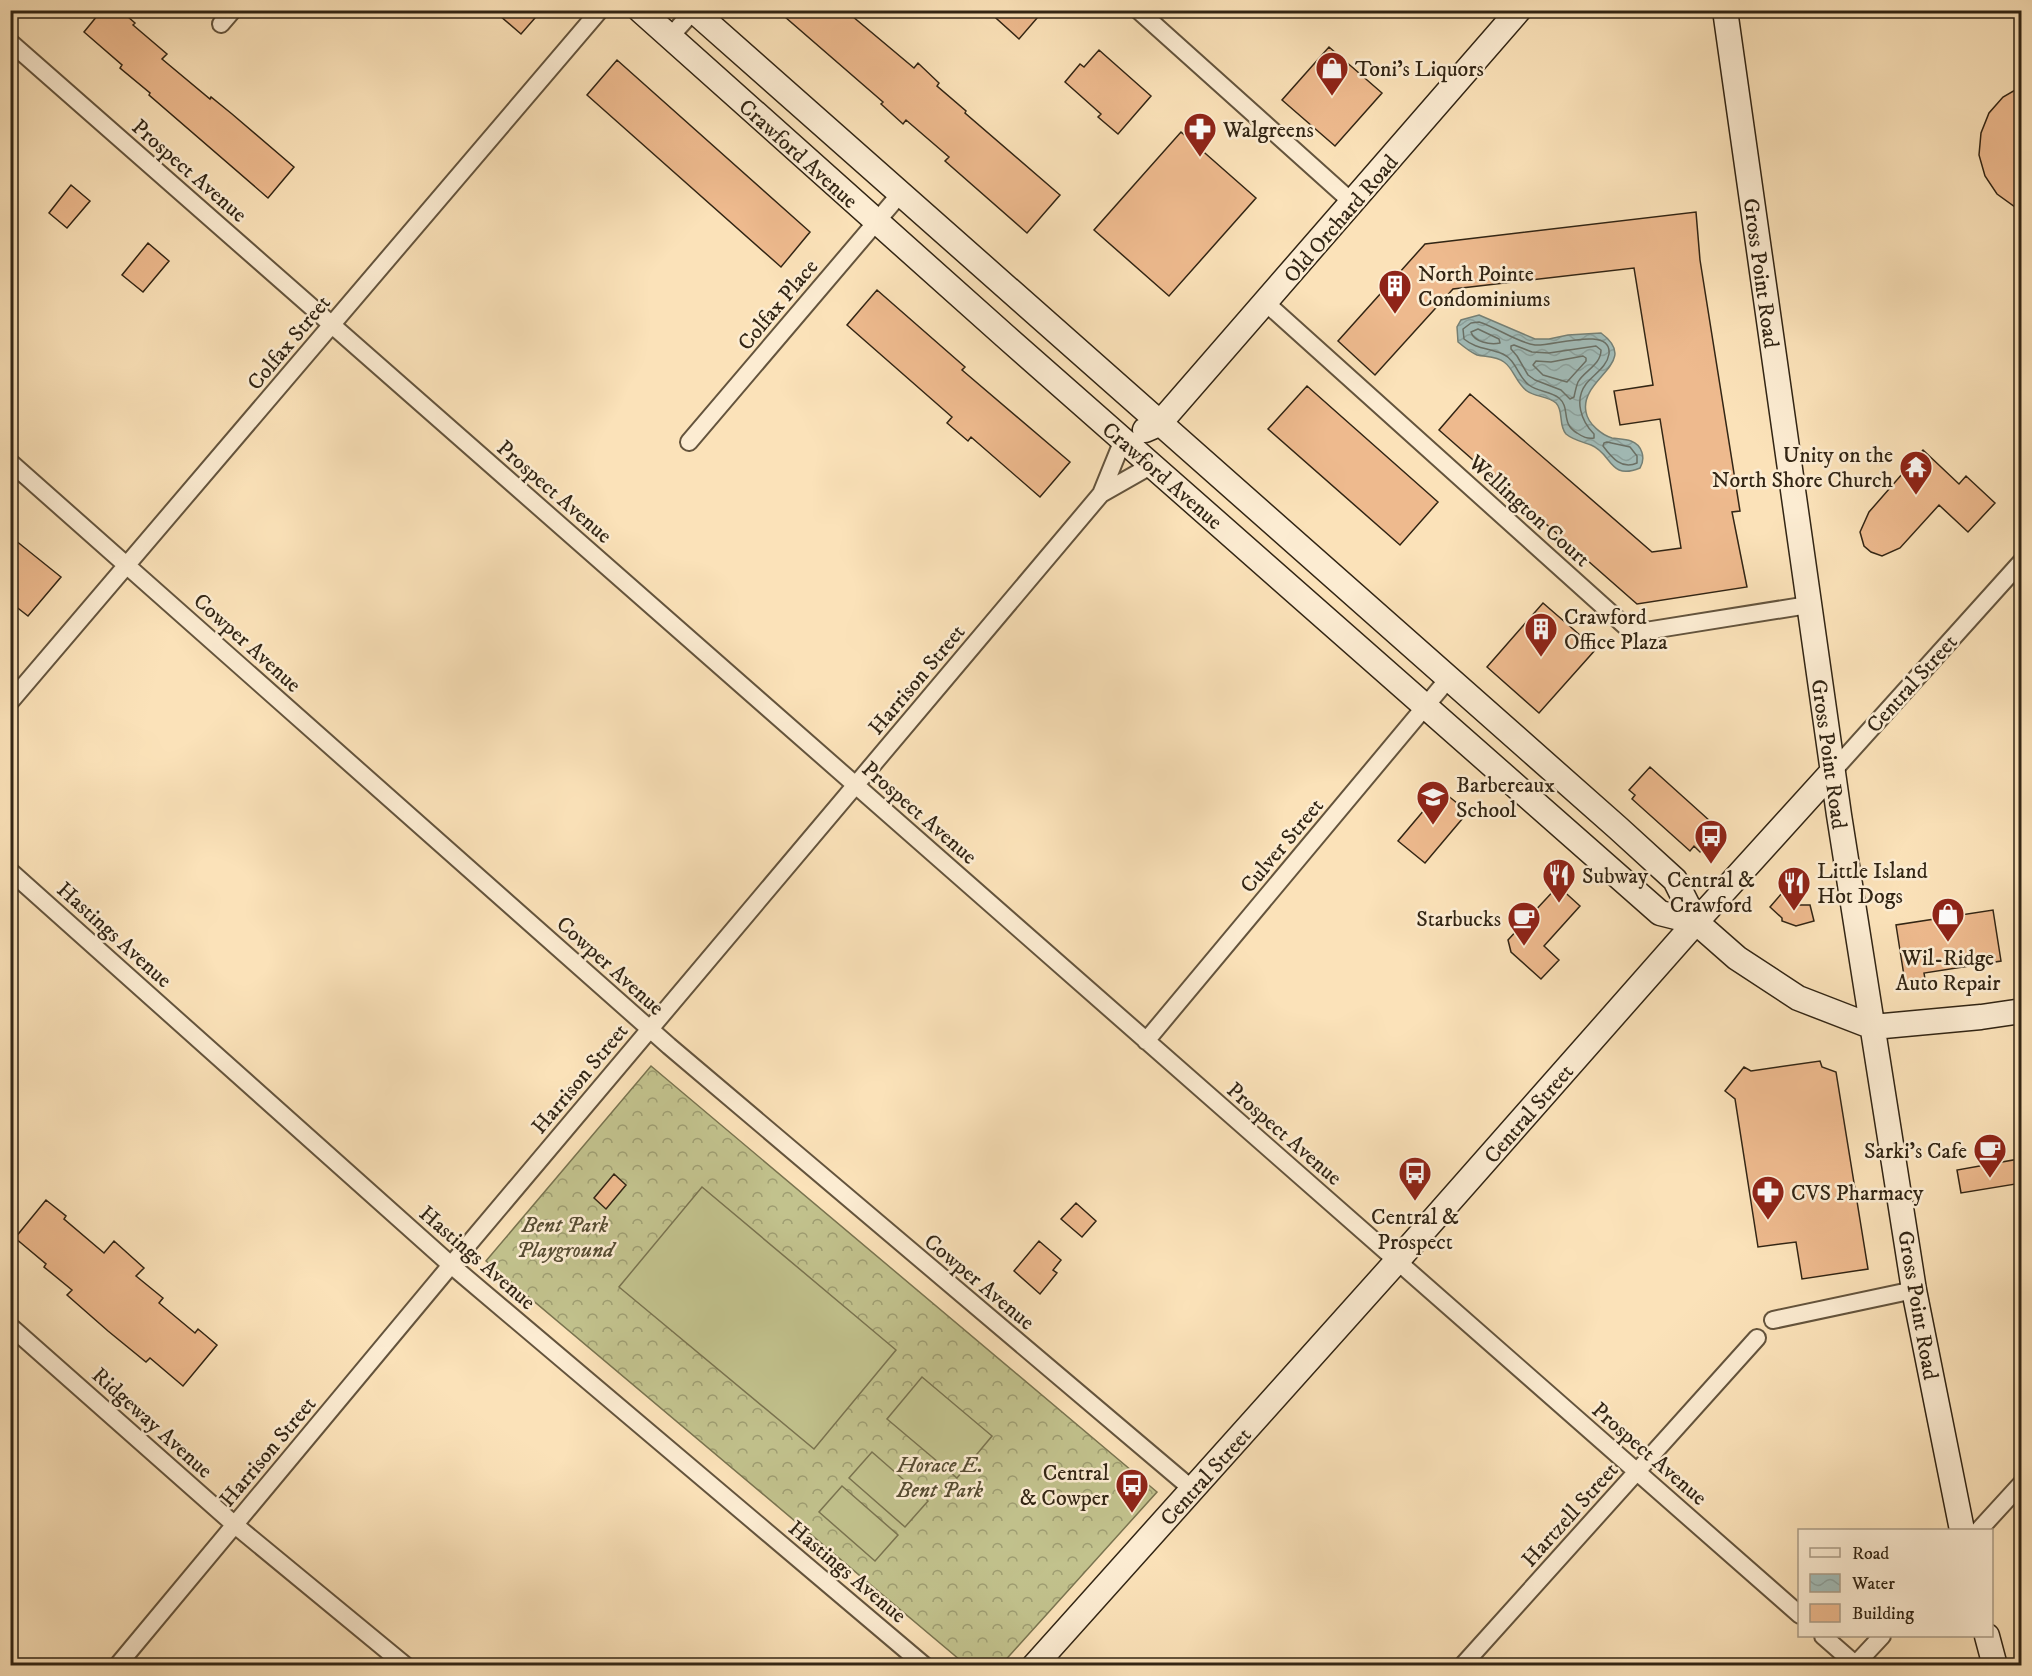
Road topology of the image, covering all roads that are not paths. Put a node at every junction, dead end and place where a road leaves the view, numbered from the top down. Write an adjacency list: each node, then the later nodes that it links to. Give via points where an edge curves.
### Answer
1 (233, 10): 8 (street)
2 (600, 10): 15 (street, Colfax Street)
3 (640, 10): 9 (main road, Crawford Avenue)
4 (1138, 10): 12 (street)
5 (1519, 10): 12 (main road, Old Orchard Road)
6 (1725, 10): 24 (main road, Gross Point Road)
7 (693, 11): 9 (street); 11 (main road, Crawford Avenue)
8 (220, 24)
9 (670, 38): 13 (main road, Crawford Avenue)
10 (10, 42): 15 (street, Prospect Avenue)
11 (900, 194): 13 (street, Colfax Place); 16 (main road, Crawford Avenue)
12 (1353, 203): 14 (main road, Old Orchard Road)
13 (877, 221): 17 (main road, Crawford Avenue); 18 (street, Colfax Place)
14 (1266, 303): 16 (main road, Old Orchard Road); 24 (street, Wellington Court, via 1633,633)
15 (332, 325): 23 (street, Colfax Street); 29 (street, Prospect Avenue)
16 (1160, 424): 17 (main road, Old Orchard Road); 20 (main road); 25 (main road, Crawford Avenue)
17 (1123, 440): 20 (main road, Crawford Avenue); 21 (street, Harrison Street)
18 (689, 442)
19 (10, 462): 23 (street, Cowper Avenue)
20 (1152, 465): 21 (street, Harrison Street); 27 (main road, Crawford Avenue)
21 (1101, 494): 29 (street, Harrison Street)
22 (2022, 561): 28 (street, Central Street)
23 (128, 565): 26 (street, Colfax Street); 34 (street, Cowper Avenue)
24 (1808, 605): 28 (main road, Gross Point Road)
25 (1449, 678): 27 (street, Culver Street); 31 (main road, Crawford Avenue, via 1675,880)
26 (10, 702)
27 (1426, 706): 31 (main road, Crawford Avenue, via 1660,913); 35 (street, Culver Street)
28 (1832, 772): 31 (main road, Central Street); 33 (main road, Gross Point Road)
29 (856, 785): 34 (street, Harrison Street); 35 (street, Prospect Avenue)
30 (10, 871): 37 (street, Hastings Avenue)
31 (1696, 922): 33 (main road, Crawford Avenue, via 1737,958 1798,999); 36 (main road, Central Street)
32 (2022, 1011): 33 (main road, Crawford Avenue)
33 (1873, 1027): 38 (main road, Gross Point Road)
34 (650, 1029): 37 (street, Harrison Street); 44 (street, Cowper Avenue)
35 (1146, 1041): 36 (street, Prospect Avenue)
36 (1397, 1261): 42 (street, Prospect Avenue); 44 (main road, Central Street)
37 (451, 1265): 45 (street, Harrison Street); 54 (street, Hastings Avenue)
38 (1914, 1290): 39 (street); 46 (main road, Gross Point Road)
39 (1773, 1320)
40 (10, 1326): 45 (street, Ridgeway Avenue)
41 (1757, 1338): 42 (street, Hartzell Street)
42 (1637, 1472): 48 (street, Prospect Avenue); 56 (street, Hartzell Street)
43 (2022, 1483): 47 (street)
44 (1192, 1490): 55 (main road, Central Street)
45 (236, 1525): 52 (street, Harrison Street); 53 (street, Ridgeway Avenue)
46 (1962, 1529)
47 (1979, 1529)
48 (1798, 1613)
49 (1825, 1637): 57 (street)
50 (1880, 1637): 57 (street)
51 (1988, 1637): 58 (main road)
52 (117, 1665)
53 (406, 1665)
54 (925, 1665)
55 (1034, 1665)
56 (1462, 1665)
57 (1855, 1665)
58 (1995, 1665)

